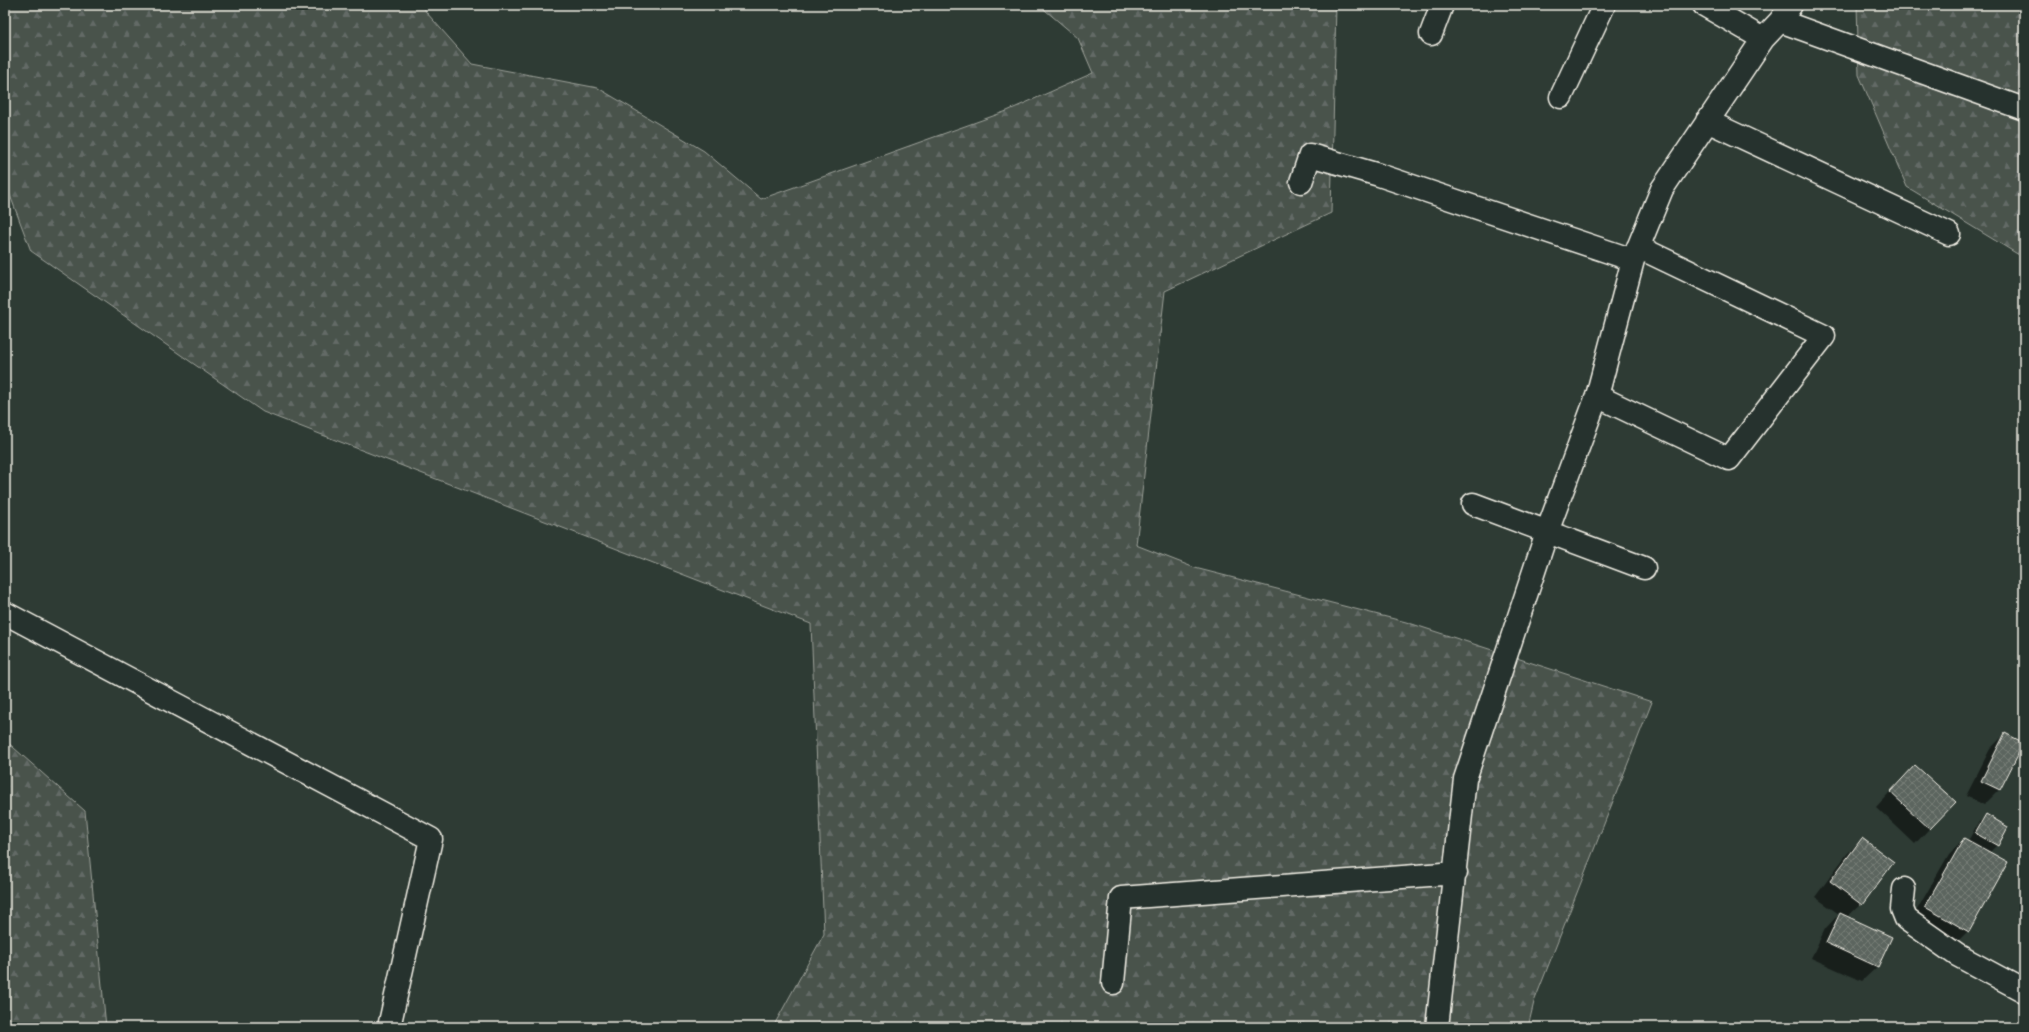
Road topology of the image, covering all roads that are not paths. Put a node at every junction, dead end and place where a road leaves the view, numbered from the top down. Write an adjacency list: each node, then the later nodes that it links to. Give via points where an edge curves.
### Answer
1 (1442, 5): 5 (street)
2 (1604, 5): 7 (street)
3 (1704, 5): 6 (street)
4 (1785, 13): 6 (street); 8 (street)
5 (1431, 34)
6 (1763, 39): 9 (street)
7 (1561, 97)
8 (2024, 109)
9 (1707, 121): 11 (street); 12 (street, via 1662,189)
10 (1301, 182): 12 (street, via 1310,155)
11 (1949, 234)
12 (1636, 253): 13 (street); 13 (street, via 1824,336 1729,459)
13 (1597, 396): 15 (street)
14 (1473, 504): 15 (street)
15 (1547, 532): 16 (street); 18 (street, via 1465,779)
16 (1644, 568)
17 (5, 613): 22 (street, via 431,839)
18 (1456, 873): 20 (street, via 1121,898); 23 (street)
19 (1904, 890): 21 (street, via 1902,909 1906,919 1957,955)
20 (1113, 983)
21 (2024, 991)
22 (389, 1027)
23 (1437, 1027)

